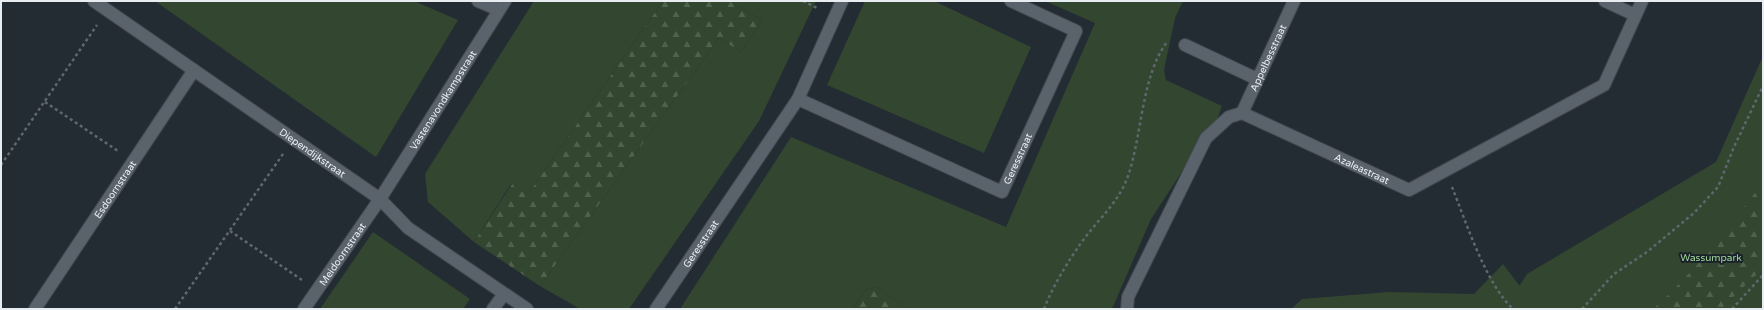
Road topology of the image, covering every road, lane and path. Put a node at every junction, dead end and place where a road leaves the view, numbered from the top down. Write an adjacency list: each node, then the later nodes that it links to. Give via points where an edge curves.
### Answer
1 (94, 1): 9 (street, Diependijkstraat)
2 (478, 1): 8 (street)
3 (842, 1): 15 (street, Geresstraat)
4 (1011, 1): 15 (street, Geresstraat, via 1076,31 1002,192)
5 (1294, 1): 13 (street, Appelbesstraat)
6 (1605, 1): 10 (street)
7 (1642, 1): 10 (street, Azaleastraat)
8 (502, 6): 22 (street, Vastenavondkampstraat)
9 (108, 10): 12 (street, Diependijkstraat); 16 (path)
10 (1635, 15): 21 (street, Azaleastraat, via 1604,85)
11 (1185, 45): 13 (street); 33 (path, via 1173,33 1160,51 1150,79 1130,173 1122,192 1082,242 1050,292)
12 (194, 70): 18 (street, Diependijkstraat); 19 (street, Esdoornstraat)
13 (1257, 78): 17 (street, Appelbesstraat)
14 (1763, 86): 36 (path, via 1718,187 1694,213 1647,252 1614,274)
15 (798, 99): 32 (street, Geresstraat)
16 (45, 102): 19 (path); 20 (path)
17 (1242, 114): 21 (street, Azaleastraat, via 1409,190); 34 (street, via 1229,117 1206,138 1128,297)
18 (294, 139): 22 (street, Diependijkstraat); 23 (path)
19 (134, 162): 27 (street, Esdoornstraat)
20 (1, 165)
21 (1445, 170): 35 (path, via 1480,257 1503,300)
22 (380, 199): 25 (street, Meidoornstraat); 26 (street, Diependijkstraat, via 408,228)
23 (230, 231): 25 (path); 28 (path)
24 (1763, 275): 37 (path)
25 (317, 290): 29 (street, Meidoornstraat)
26 (504, 294): 30 (street); 31 (street, Diependijkstraat)
27 (35, 309)
28 (175, 309)
29 (304, 309)
30 (493, 309)
31 (526, 309)
32 (656, 309)
33 (1044, 309)
34 (1127, 309)
35 (1513, 309)
36 (1582, 309)
37 (1732, 309)

